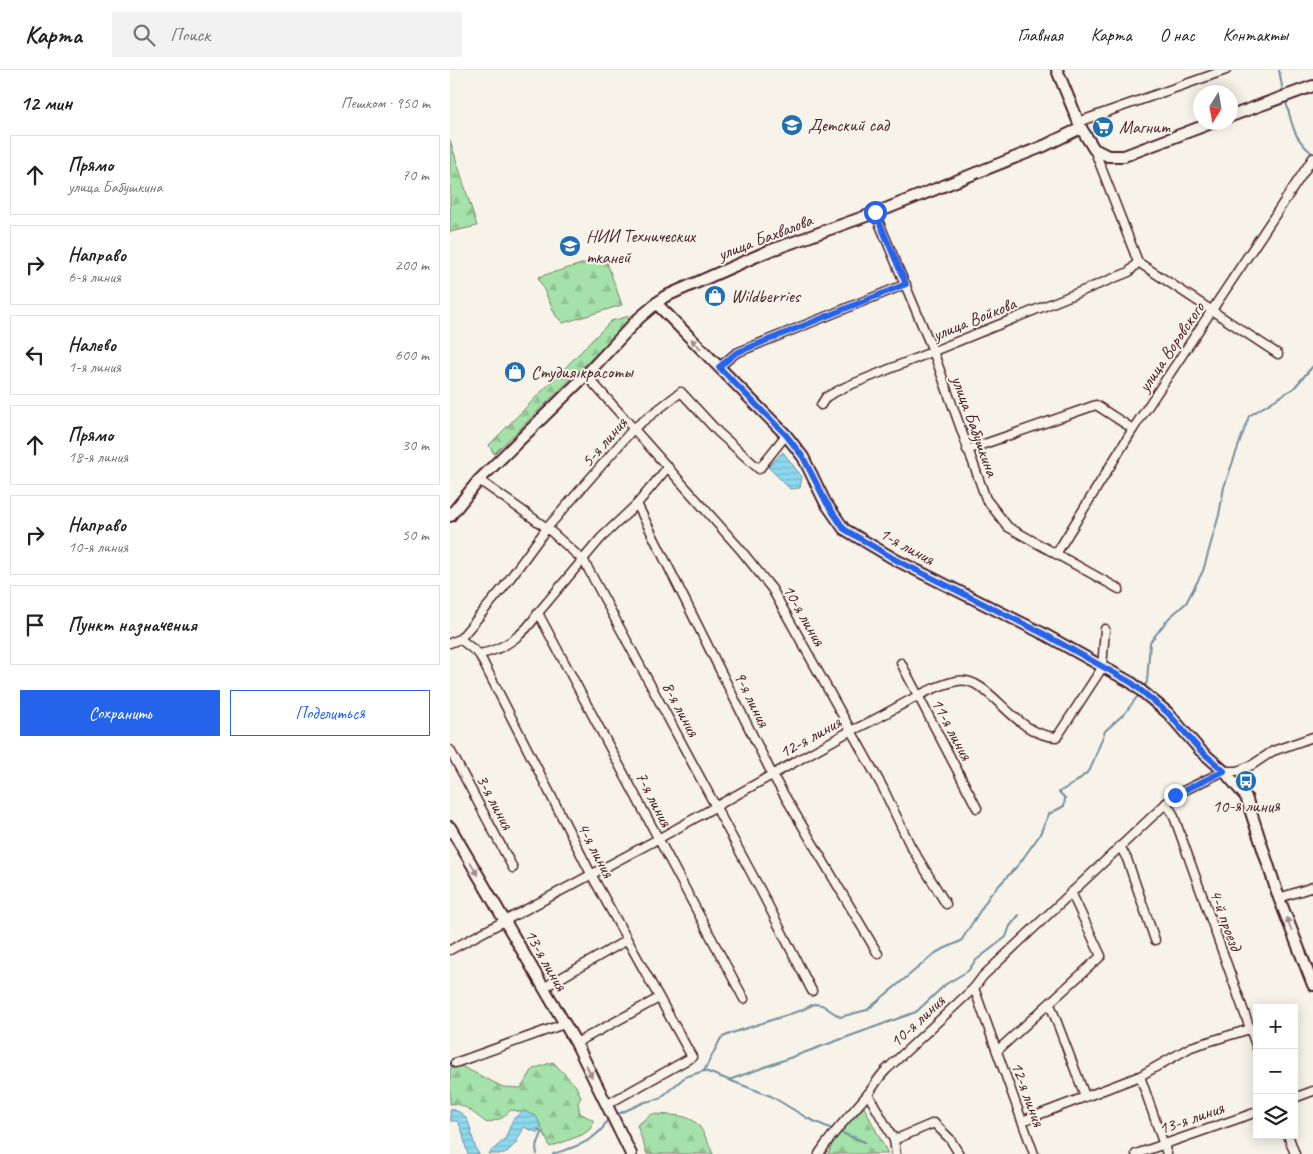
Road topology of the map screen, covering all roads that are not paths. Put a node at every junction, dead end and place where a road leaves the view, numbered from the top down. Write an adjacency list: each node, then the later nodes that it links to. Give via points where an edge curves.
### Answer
1 (1057, 70): 5 (street)
2 (1226, 70): 5 (street)
3 (1313, 86): 4 (street)
4 (1238, 113)
5 (1079, 125): 7 (street); 9 (street, улица Бахвалова, via 1044,146)
6 (1193, 130): 7 (street, via 1124,156 1108,156)
7 (1094, 149): 10 (street)
8 (1313, 158): 13 (street, улица Воровского)
9 (875, 212): 11 (street, улица Бабушкина); 12 (street, улица Бахвалова, via 766,252)
10 (1138, 262): 13 (street); 14 (street, улица Войкова, via 1129,272)
11 (906, 284): 14 (street, улица Бабушкина); 16 (street, via 736,353)
12 (656, 303): 16 (street, 1-я линия, one-way to 12); 17 (street, улица Бахвалова)
13 (1212, 312): 15 (street); 20 (street, улица Воровского)
14 (933, 352): 18 (street, улица Войкова, via 845,387 826,397); 22 (street, улица Бабушкина)
15 (1278, 354)
16 (719, 367): 21 (street, 1-я линия)
17 (586, 375): 19 (street, 10-я линия); 24 (street, улица Бахвалова)
18 (821, 405)
19 (634, 428): 21 (street, 5-я линия, via 681,392 759,469); 23 (street, 10-я линия); 27 (street, 5-я линия)
20 (1133, 429): 22 (street, via 1096,405); 28 (street, улица Воровского)
21 (786, 435): 37 (street, 1-я линия, via 803,457 844,529 896,560)
22 (967, 450): 28 (street, улица Бабушкина, via 986,500 1008,526)
23 (668, 467): 25 (street); 39 (street, 10-я линия, via 772,589)
24 (479, 480): 26 (street, улица Бахвалова); 27 (street, 8-я линия)
25 (637, 504): 29 (street, via 601,538); 43 (street, 9-я линия)
26 (450, 516)
27 (547, 528): 29 (street, 8-я линия); 33 (street, 5-я линия)
28 (1056, 554): 30 (street, улица Бабушкина)
29 (584, 561): 31 (street); 45 (street, 8-я линия)
30 (1119, 589)
31 (538, 613): 35 (street, via 531,625 500,649); 48 (street, 7-я линия)
32 (1105, 629): 37 (street)
33 (460, 639): 34 (street); 35 (street)
34 (450, 644)
35 (479, 654): 51 (street, 4-я линия)
36 (901, 663): 38 (street, 11-я линия)
37 (1102, 668): 38 (street, 12-я линия, via 1057,737 1047,737 1020,724 980,686 968,681 956,681); 42 (street, 1-я линия, via 1142,691)
38 (918, 697): 39 (street, 12-я линия); 46 (street, 11-я линия)
39 (850, 731): 43 (street, 12-я линия); 55 (street, 10-я линия, via 883,788 910,845)
40 (1313, 738): 42 (street, 10-я линия, via 1273,751 1252,765)
41 (450, 750): 50 (street, 3-я линия)
42 (1224, 771): 44 (street, 10-я линия, via 1175,795); 54 (street, 1-я линия, via 1246,797)
43 (773, 776): 45 (street, 12-я линия); 60 (street, 9-я линия)
44 (1166, 803): 49 (street, 10-я линия); 69 (street, 4-й проезд, via 1173,814)
45 (716, 807): 48 (street, 12-я линия); 64 (street, 8-я линия)
46 (977, 808)
47 (450, 827): 56 (street, 13-я линия, one-way to 56)
48 (658, 839): 51 (street, 12-я линия); 66 (street, 7-я линия)
49 (1120, 846): 53 (street, 10-я линия); 58 (street)
50 (514, 868)
51 (591, 874): 56 (street, 12-я линия); 57 (street, 4-я линия)
52 (1313, 887): 54 (street)
53 (1071, 892): 63 (street, 10-я линия); 67 (street, via 1101,956)
54 (1279, 898): 61 (street, 1-я линия, one-way to 54)
55 (946, 904)
56 (504, 922): 59 (street, 12-я линия); 62 (street, 13-я линия)
57 (627, 940): 62 (street); 65 (street, 4-я линия)
58 (1155, 940)
59 (450, 950)
60 (878, 954)
61 (1313, 986)
62 (543, 988): 68 (street, 13-я линия)
63 (974, 988): 72 (street, 12-я линия); 76 (street, 10-я линия, via 886,1070 873,1083)
64 (812, 991)
65 (659, 998): 71 (street); 79 (street, 4-я линия, via 692,1057)
66 (744, 999)
67 (1050, 1004): 72 (street); 77 (street)
68 (564, 1024): 71 (street, 13-я линия); 73 (street)
69 (1250, 1029): 70 (street, 4-й проезд); 74 (street, via 1191,1047)
70 (1253, 1037)
71 (576, 1043): 79 (street, 13-я линия, one-way to 79)
72 (997, 1051): 81 (street, 12-я линия)
73 (455, 1063)
74 (1140, 1076): 77 (street); 84 (street)
75 (1313, 1092): 78 (street)
76 (868, 1094): 83 (street); 86 (street, 10-я линия, via 833,1132)
77 (1085, 1096): 81 (street)
78 (1298, 1097)
79 (608, 1109): 85 (street, 13-я линия)
80 (1253, 1113): 84 (street, 13-я линия)
81 (1022, 1121): 89 (street, 12-я линия)
82 (1289, 1139): 92 (street)
83 (894, 1140): 87 (street); 88 (street, via 934,1123)
84 (1164, 1144): 90 (street, 13-я линия); 91 (street)
85 (631, 1154)
86 (818, 1154)
87 (896, 1154)
88 (959, 1154)
89 (1034, 1154)
90 (1136, 1154)
91 (1167, 1154)
92 (1294, 1154)

